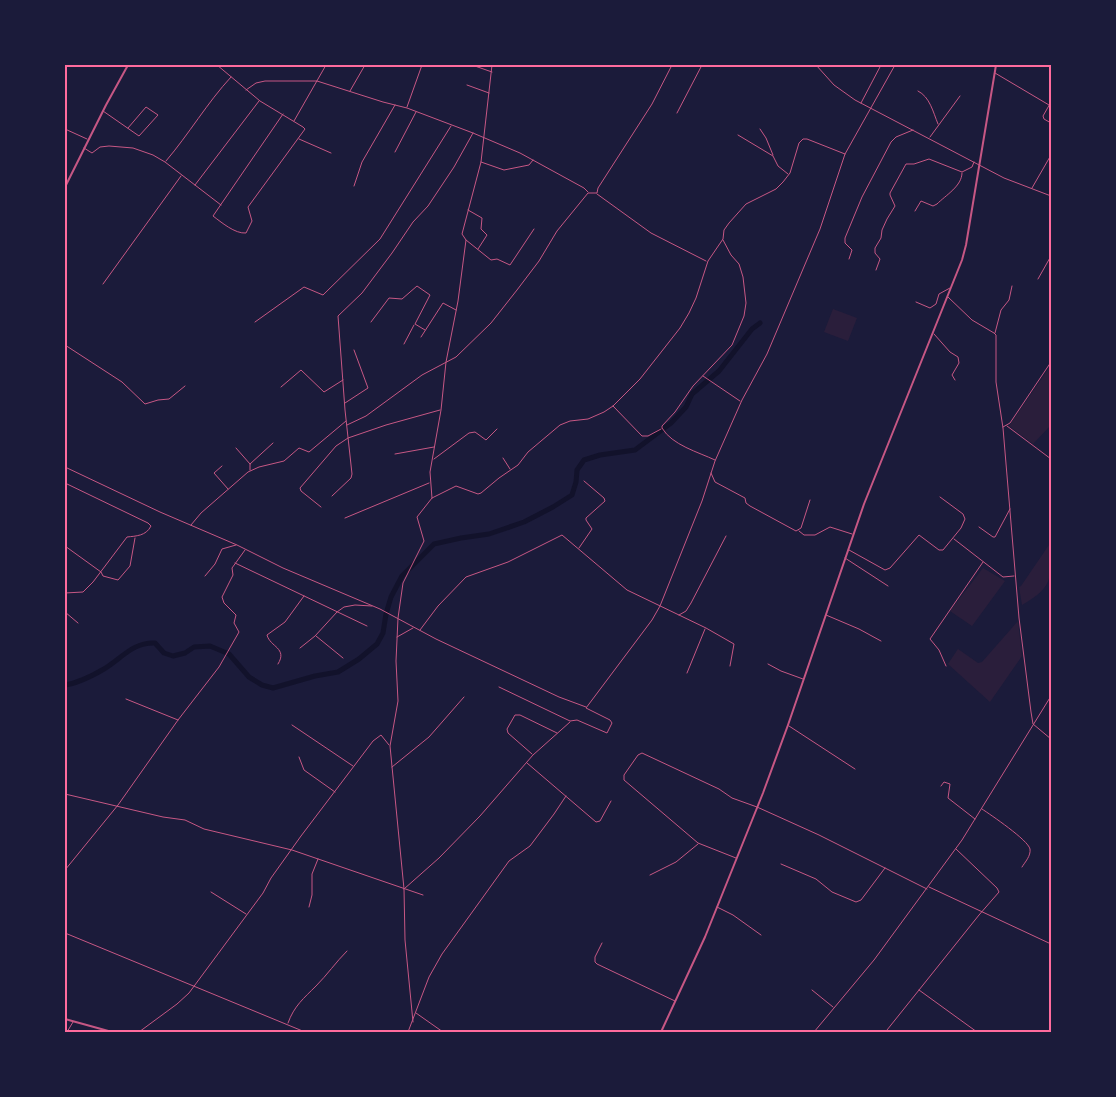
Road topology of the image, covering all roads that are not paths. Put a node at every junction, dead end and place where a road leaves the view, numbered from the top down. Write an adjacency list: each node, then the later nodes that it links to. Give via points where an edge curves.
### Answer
1 (128, 65): 31 (street)
2 (217, 65): 16 (street)
3 (326, 65): 17 (street)
4 (365, 65): 21 (street)
5 (422, 65): 29 (street)
6 (472, 65): 14 (street)
7 (492, 65): 14 (street)
8 (672, 65): 68 (street)
9 (702, 65): 33 (street)
10 (816, 65): 26 (street, via 834,85)
11 (881, 65): 26 (street)
12 (895, 65): 30 (street)
13 (996, 65): 15 (street)
14 (492, 72): 22 (street)
15 (995, 72): 28 (street); 59 (street)
16 (231, 77): 19 (street); 56 (street)
17 (317, 81): 19 (street, via 265,81); 21 (street); 35 (street)
18 (467, 85): 22 (street)
19 (246, 90): 24 (street)
20 (918, 91): 37 (street, via 928,100)
21 (349, 92): 27 (street)
22 (490, 93): 45 (street)
23 (960, 96): 37 (street)
24 (260, 100): 34 (street); 63 (street)
25 (1051, 102): 28 (street)
26 (861, 103): 30 (street)
27 (396, 105): 29 (street); 64 (street, via 362,162)
28 (1049, 105): 36 (street, via 1043,116)
29 (407, 108): 32 (street)
30 (870, 108): 42 (street); 52 (street)
31 (103, 111): 39 (street); 47 (street)
32 (416, 112): 38 (street); 50 (street)
33 (677, 112)
34 (283, 114): 35 (street); 70 (street)
35 (294, 121): 48 (street, via 305,129)
36 (1051, 123)
37 (939, 124): 46 (street)
38 (451, 125): 43 (street); 88 (street, via 373,248 323,296 304,287)
39 (128, 128): 39 (street, via 140,136 158,115 146,107)
40 (760, 129): 54 (street)
41 (65, 130): 47 (street)
42 (914, 130): 46 (street); 78 (street, via 893,139 870,180 845,238 845,243 852,250)
43 (473, 133): 45 (street); 101 (street, via 428,206 362,293 338,316)
44 (738, 135): 54 (street)
45 (484, 138): 55 (street); 57 (street)
46 (929, 138): 58 (street)
47 (88, 139): 49 (street)
48 (298, 139): 51 (street); 70 (street, via 248,207 252,221 246,233 226,226 213,216)
49 (84, 148): 56 (street, via 92,153 106,146 133,148); 65 (street)
50 (395, 152)
51 (331, 153)
52 (845, 154): 61 (street, via 803,139); 105 (street, via 820,228 786,311)
53 (1051, 155): 66 (street)
54 (773, 156): 61 (street, via 778,166)
55 (533, 160): 57 (street, via 529,165 504,170); 67 (street)
56 (165, 162): 62 (street)
57 (481, 162): 71 (street)
58 (974, 162): 59 (street); 60 (street)
59 (980, 165): 66 (street); 84 (street, via 966,245)
60 (962, 172): 72 (street, via 955,188 937,204 933,206 921,201); 80 (street, via 928,159 906,164 890,193 894,206 875,248 880,259)
61 (789, 174): 74 (street, via 776,189 754,199 738,212 724,230)
62 (182, 175): 63 (street); 82 (street)
63 (195, 186): 70 (street)
64 (354, 186)
65 (65, 187)
66 (1032, 189): 69 (street)
67 (588, 192): 68 (street); 98 (street, via 556,231 525,281 500,312 456,357)
68 (597, 194): 79 (street, via 651,233)
69 (1051, 196)
70 (220, 205)
71 (468, 210): 75 (street, via 462,234); 76 (street, via 482,218 481,228 488,235)
72 (915, 210)
73 (534, 230): 76 (street, via 510,265 497,258 491,260)
74 (723, 239): 79 (street); 100 (street, via 740,268 746,303 735,339)
75 (466, 240): 76 (street); 87 (street)
76 (477, 250)
77 (1051, 256): 81 (street)
78 (849, 259)
79 (708, 262): 107 (street, via 696,298 680,328 652,366)
80 (876, 270)
81 (1038, 279)
82 (103, 284)
83 (1012, 286): 93 (street)
84 (951, 288): 85 (street); 86 (street, via 939,294 936,304 930,308)
85 (948, 297): 92 (street); 93 (street, via 972,320)
86 (916, 302)
87 (456, 310): 91 (street, via 443,302); 98 (street)
88 (255, 322)
89 (371, 322): 90 (street, via 389,298 402,299 417,286 430,295)
90 (415, 324): 91 (street); 95 (street)
91 (425, 330): 94 (street)
92 (933, 334): 102 (street, via 958,358 959,363 952,375); 144 (street)
93 (995, 334): 113 (street, via 996,382)
94 (421, 337)
95 (404, 344)
96 (65, 345): 103 (street, via 122,382 145,404 169,399)
97 (354, 350): 106 (street, via 368,388)
98 (446, 362): 108 (street); 110 (street, via 366,416)
99 (1051, 362): 111 (street)
100 (703, 376): 105 (street); 112 (street)
101 (344, 380): 104 (street, via 324,392 301,370); 106 (street)
102 (955, 380)
103 (185, 386)
104 (281, 387)
105 (741, 402): 123 (street)
106 (345, 403): 109 (street)
107 (613, 406): 112 (street, via 642,436); 127 (street, via 588,419 560,425)
108 (441, 410): 115 (street); 117 (street)
109 (346, 421): 110 (street); 128 (street, via 308,452 298,448 284,461)
110 (346, 425): 115 (street)
111 (1006, 426): 113 (street); 122 (street)
112 (662, 428): 123 (street, via 680,444)
113 (1003, 428): 139 (street)
114 (497, 429): 121 (street, via 486,440 476,432 469,433)
115 (348, 438): 134 (street, via 352,476); 138 (street, via 330,453 300,488)
116 (272, 443): 124 (street)
117 (435, 447): 119 (street); 121 (street)
118 (236, 448): 124 (street)
119 (395, 454)
120 (503, 458): 127 (street)
121 (433, 459): 132 (street)
122 (1051, 459)
123 (716, 461): 129 (street)
124 (250, 464): 128 (street)
125 (222, 466): 133 (street, via 214,473)
126 (65, 467): 141 (street)
127 (511, 470): 136 (street, via 481,493 456,486)
128 (250, 471): 133 (street)
129 (711, 474): 143 (street, via 715,482 745,498 750,506); 163 (street)
130 (584, 481): 151 (street, via 605,501 586,518 592,529)
131 (65, 483): 146 (street, via 151,525 150,530)
132 (430, 483): 136 (street); 140 (street)
133 (228, 489): 141 (street)
134 (332, 496)
135 (940, 497): 147 (street, via 964,517 964,523)
136 (432, 498): 168 (street, via 417,517 424,541 403,583)
137 (810, 500): 143 (street)
138 (321, 507)
139 (1011, 508): 142 (street, via 996,537); 158 (street)
140 (345, 518)
141 (191, 525): 148 (street)
142 (979, 527)
143 (799, 530): 144 (street, via 804,536 815,535 830,527)
144 (853, 534): 152 (street)
145 (726, 536): 166 (street, via 691,603)
146 (135, 537): 156 (street, via 126,538); 156 (street, via 130,566 118,580 103,576)
147 (953, 538): 152 (street, via 942,550 919,535 886,570); 154 (street)
148 (237, 545): 150 (street); 157 (street, via 222,550)
149 (65, 546): 156 (street)
150 (246, 549): 155 (street); 162 (street)
151 (578, 549): 163 (street, via 627,590); 173 (street, via 562,535 508,562 466,577)
152 (848, 549): 153 (street)
153 (845, 558): 159 (street); 167 (street)
154 (982, 562): 158 (street, via 1003,577); 182 (street, via 930,638)
155 (235, 564): 161 (street); 190 (street, via 222,600 236,615 234,623 239,633 219,667)
156 (101, 572): 160 (street, via 83,592)
157 (205, 576)
158 (1016, 576): 192 (street)
159 (888, 586)
160 (65, 593)
161 (304, 596): 165 (street); 179 (street, via 285,622 267,635 281,653)
162 (372, 606): 165 (street, via 349,606); 168 (street)
163 (660, 606): 166 (street); 189 (street)
164 (65, 612): 169 (street)
165 (337, 612): 170 (street); 174 (street)
166 (679, 615): 172 (street)
167 (825, 615): 176 (street); 184 (street)
168 (398, 618): 171 (street); 175 (street)
169 (78, 623)
170 (367, 626)
171 (413, 627): 173 (street); 175 (street)
172 (706, 628): 181 (street, via 734,644); 183 (street)
173 (420, 630): 189 (street)
174 (315, 636): 177 (street); 178 (street)
175 (397, 637): 197 (street, via 398,701)
176 (881, 641)
177 (300, 648)
178 (342, 658)
179 (278, 664)
180 (768, 664): 184 (street)
181 (730, 666)
182 (946, 666)
183 (687, 673)
184 (804, 679): 194 (street)
185 (499, 687): 191 (street)
186 (1051, 696): 192 (street)
187 (464, 697): 202 (street, via 429,737)
188 (126, 699): 190 (street)
189 (586, 708): 191 (street, via 610,720 612,723 607,733 577,720)
190 (178, 720): 209 (street)
191 (570, 721): 195 (street)
192 (1033, 724): 196 (street); 211 (street)
193 (292, 725): 201 (street)
194 (788, 725): 203 (street); 210 (street)
195 (557, 733): 198 (street); 198 (street, via 515,715 507,732)
196 (1051, 739)
197 (390, 746): 201 (street, via 382,736 378,736); 202 (street)
198 (533, 755): 200 (street)
199 (299, 757): 205 (street, via 304,770)
200 (527, 762): 207 (street); 224 (street, via 480,816)
201 (354, 767): 205 (street)
202 (392, 768): 224 (street)
203 (855, 769)
204 (941, 786): 212 (street, via 944,782 950,784 948,798)
205 (336, 792): 215 (street)
206 (65, 794): 209 (street)
207 (566, 796): 208 (street, via 596,822 600,821); 241 (street, via 530,846 506,866 442,954)
208 (611, 801)
209 (118, 805): 215 (street); 221 (street)
210 (757, 807): 213 (street, via 640,754 624,775 624,780); 216 (street); 219 (street)
211 (982, 808): 212 (street); 220 (street, via 1029,846 1030,853)
212 (975, 819): 214 (street)
213 (698, 843): 216 (street); 222 (street, via 676,862)
214 (955, 849): 223 (street); 229 (street, via 999,890)
215 (292, 850): 217 (street); 230 (street)
216 (736, 858): 228 (street)
217 (318, 859): 224 (street); 227 (street, via 312,874)
218 (781, 864): 219 (street, via 856,902)
219 (886, 867): 223 (street)
220 (1022, 867)
221 (65, 870)
222 (650, 875)
223 (928, 888): 229 (street); 240 (street, via 874,960)
224 (404, 889): 226 (street); 244 (street)
225 (211, 892): 230 (street)
226 (423, 894)
227 (309, 907)
228 (716, 907): 232 (street); 239 (street)
229 (981, 912): 234 (street); 237 (street)
230 (246, 914): 236 (street)
231 (65, 933): 236 (street)
232 (761, 935)
233 (602, 943): 239 (street, via 595,962)
234 (1051, 944)
235 (347, 951): 245 (street, via 303,997)
236 (195, 986): 245 (street); 249 (street, via 181,1001)
237 (919, 989): 246 (street); 255 (street)
238 (812, 990): 240 (street)
239 (676, 1001): 253 (street)
240 (833, 1007): 254 (street)
241 (415, 1013): 244 (street); 252 (street)
242 (65, 1019): 243 (street)
243 (74, 1022): 247 (street); 248 (street)
244 (413, 1022): 251 (street)
245 (288, 1024): 250 (street)
246 (887, 1030)
247 (67, 1032)
248 (112, 1032)
249 (139, 1032)
250 (306, 1032)
251 (408, 1032)
252 (443, 1032)
253 (661, 1032)
254 (814, 1032)
255 (977, 1032)

